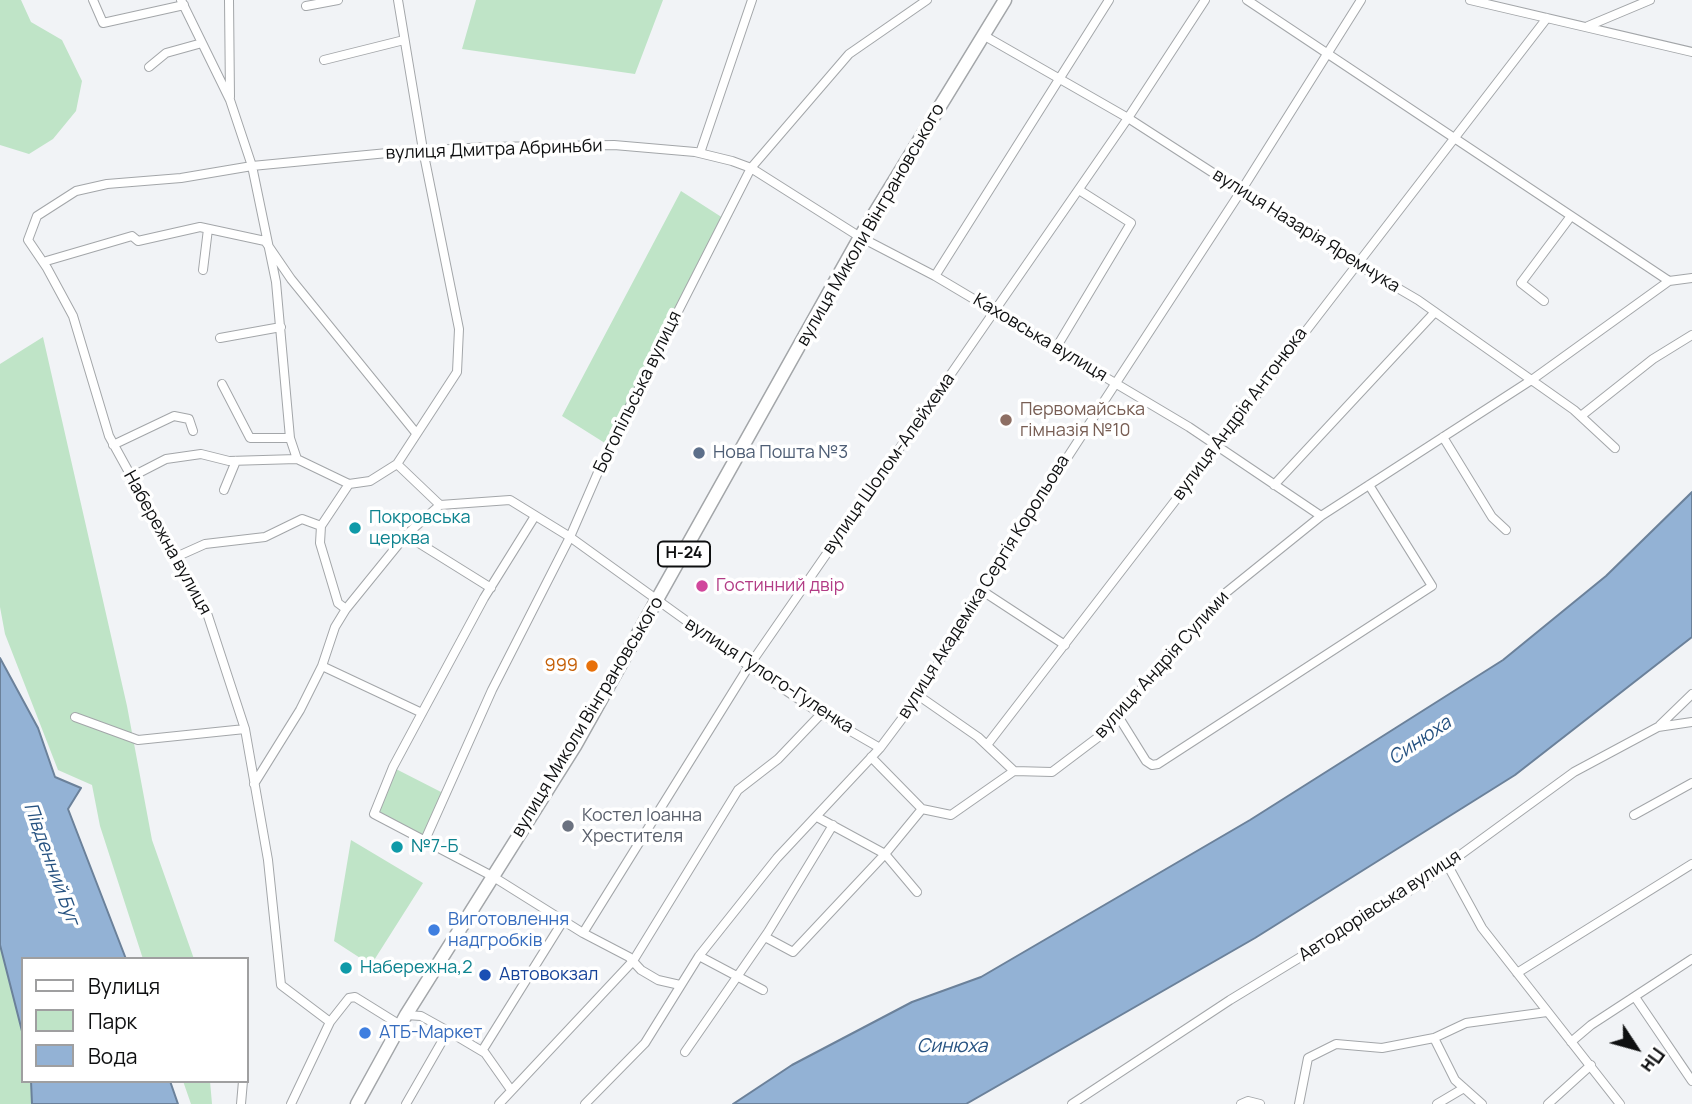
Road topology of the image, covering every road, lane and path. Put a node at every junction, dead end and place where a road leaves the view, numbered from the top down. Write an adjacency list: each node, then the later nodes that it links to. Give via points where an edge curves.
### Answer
1 (93, 0): 13 (street, via 103,23)
2 (229, 0): 26 (street)
3 (338, 0): 15 (street)
4 (398, 0): 19 (street)
5 (752, 0): 30 (street)
6 (927, 0): 32 (street, Богопільська вулиця, via 849,54)
7 (1109, 0): 25 (street)
8 (1205, 0): 27 (street, вулиця Шолом-Алейхема)
9 (1247, 0): 22 (street)
10 (1361, 0): 22 (street, вулиця Академіка Сергія Корольова)
11 (1470, 0): 16 (street)
12 (1650, 0): 17 (street)
13 (182, 2): 20 (street)
14 (999, 3): 18 (main road, вулиця Миколи Вінграновського / Н-24)
15 (306, 6)
16 (1547, 18): 17 (street); 28 (street, вулиця Андрія Антонюка)
17 (1587, 27): 21 (street)
18 (983, 35): 25 (street, вулиця Назарія Яремчука); 38 (main road, вулиця Миколи Вінграновського / Н-24)
19 (404, 40): 23 (street); 29 (street)
20 (202, 43): 24 (street, via 166,53); 26 (street)
21 (1692, 52)
22 (1327, 55): 28 (street); 35 (street, вулиця Академіка Сергія Корольова)
23 (324, 60)
24 (149, 67)
25 (1059, 81): 27 (street, вулиця Назарія Яремчука); 43 (street)
26 (230, 100): 31 (street)
27 (1128, 118): 34 (street, вулиця Шолом-Алейхема); 35 (street, вулиця Назарія Яремчука)
28 (1453, 137): 36 (street); 41 (street, вулиця Андрія Антонюка)
29 (423, 150): 30 (street, вулиця Дмитра Абриньби, via 614,145); 31 (street, вулиця Дмитра Абриньби); 58 (street, via 459,329 457,372)
30 (700, 153): 32 (street, вулиця Дмитра Абриньби)
31 (252, 166): 33 (street, вулиця Дмитра Абриньби, via 168,180); 39 (street)
32 (751, 168): 38 (street, вулиця Дмитра Абриньби); 78 (street, Богопільська вулиця, via 609,447)
33 (107, 184): 40 (street, Набережна вулиця, via 76,191 37,216 27,240)
34 (1079, 190): 47 (street, вулиця Шолом-Алейхема); 52 (street, via 1131,223)
35 (1241, 191): 41 (street, вулиця Назарія Яремчука); 54 (street, вулиця Академіка Сергія Корольова)
36 (1571, 216): 45 (street); 46 (street, via 1521,284)
37 (208, 229): 39 (street); 40 (street, via 138,241 132,236); 42 (street)
38 (860, 237): 43 (street, Каховська вулиця); 82 (main road, вулиця Миколи Вінграновського / Н-24)
39 (265, 241): 49 (street); 58 (street)
40 (43, 262): 61 (street, Набережна вулиця, via 73,316)
41 (1355, 263): 48 (street, вулиця Назарія Яремчука); 62 (street, вулиця Андрія Антонюка)
42 (203, 270)
43 (935, 276): 47 (street, Каховська вулиця)
44 (1692, 278): 45 (street, вулиця Андрія Сулими)
45 (1668, 281): 53 (street, вулиця Андрія Сулими)
46 (1544, 301)
47 (995, 312): 52 (street, Каховська вулиця); 86 (street, вулиця Шолом-Алейхема)
48 (1435, 312): 53 (street, вулиця Назарія Яремчука); 69 (street)
49 (281, 327): 51 (street); 60 (street)
50 (1692, 335): 56 (street, via 1653,359)
51 (220, 338)
52 (1056, 348): 54 (street, Каховська вулиця)
53 (1533, 379): 56 (street, вулиця Назарія Яремчука); 59 (street, вулиця Андрія Сулими)
54 (1115, 383): 62 (street, Каховська вулиця); 81 (street, вулиця Академіка Сергія Корольова)
55 (222, 384): 60 (street, via 250,438)
56 (1581, 416): 63 (street, вулиця Назарія Яремчука)
57 (193, 431): 61 (street, via 189,419 174,416)
58 (416, 433): 66 (street)
59 (1443, 437): 70 (street, вулиця Андрія Сулими); 76 (street, via 1492,517)
60 (290, 438): 64 (street)
61 (114, 445): 67 (street, Набережна вулиця)
62 (1215, 445): 69 (street, Каховська вулиця); 84 (street, вулиця Андрія Антонюка)
63 (1615, 448)
64 (297, 459): 65 (street); 68 (street)
65 (236, 461): 67 (street, via 201,454 166,459); 71 (street)
66 (397, 464): 68 (street, via 370,481); 72 (street)
67 (131, 477): 79 (street, Набережна вулиця)
68 (349, 484): 75 (street)
69 (1274, 485): 74 (street, Каховська вулиця)
70 (1369, 485): 74 (street, вулиця Андрія Сулими); 91 (street, via 1432,586 1158,764 1146,761)
71 (224, 490)
72 (440, 505): 73 (street, вулиця Гулого-Гуленка, via 510,500); 77 (street)
73 (535, 516): 78 (street, вулиця Гулого-Гуленка); 80 (street)
74 (1321, 516): 91 (street, вулиця Андрія Сулими, via 1223,595)
75 (321, 526): 79 (street, via 302,519 265,537 205,544); 83 (street, via 328,577 338,603)
76 (1506, 530)
77 (405, 534): 80 (street); 83 (street)
78 (570, 537): 82 (street, вулиця Гулого-Гуленка); 106 (street, Богопільська вулиця, via 492,690)
79 (176, 557): 95 (street, Набережна вулиця, via 208,616)
80 (491, 588): 89 (street)
81 (981, 590): 84 (street); 88 (street, вулиця Академіка Сергія Корольова)
82 (658, 602): 86 (street, вулиця Гулого-Гуленка); 110 (main road, вулиця Миколи Вінграновського / Н-24, via 575,746)
83 (346, 609): 85 (street)
84 (1065, 645): 96 (street, вулиця Андрія Антонюка)
85 (322, 666): 89 (street); 101 (street)
86 (749, 666): 90 (street, вулиця Гулого-Гуленка); 113 (street, вулиця Шолом-Алейхема)
87 (1692, 694): 94 (street)
88 (919, 696): 96 (street); 97 (street, вулиця Академіка Сергія Корольова)
89 (422, 713): 106 (street, via 374,814)
90 (821, 714): 97 (street, вулиця Гулого-Гуленка); 117 (street, via 778,759 738,790)
91 (1118, 716): 99 (street, вулиця Андрія Сулими, via 1052,772)
92 (75, 717): 95 (street, via 138,740)
93 (1692, 722): 94 (street, Автодорівська вулиця)
94 (1658, 727): 108 (street, Автодорівська вулиця, via 1574,772)
95 (245, 729): 101 (street, Набережна вулиця)
96 (987, 745): 99 (street)
97 (880, 748): 98 (street, вулиця Академіка Сергія Корольова)
98 (871, 757): 102 (street); 104 (street, вулиця Академіка Сергія Корольова)
99 (1014, 771): 102 (street, via 951,815)
100 (1692, 783): 103 (street)
101 (254, 784): 125 (street, Набережна вулиця, via 268,860 281,985)
102 (922, 809): 107 (street)
103 (1634, 815)
104 (817, 817): 105 (street); 115 (street, вулиця Академіка Сергія Корольова)
105 (833, 825): 107 (street); 114 (street)
106 (425, 840): 110 (street)
107 (885, 855): 111 (street); 114 (street, via 793,953)
108 (1447, 864): 118 (street, via 1482,928); 142 (street, Автодорівська вулиця)
109 (1692, 864): 118 (street)
110 (492, 876): 112 (street); 124 (main road, вулиця Миколи Вінграновського / Н-24)
111 (917, 892)
112 (563, 921): 113 (street); 129 (street)
113 (583, 933): 117 (street)
114 (765, 937): 119 (street)
115 (699, 956): 119 (street); 120 (street, вулиця Академіка Сергія Корольова)
116 (1692, 959): 122 (street)
117 (633, 961): 120 (street, via 658,980); 135 (street)
118 (1517, 973): 123 (street)
119 (737, 977): 121 (street); 130 (street)
120 (680, 985): 141 (street, вулиця Академіка Сергія Корольова, via 645,1043)
121 (763, 990)
122 (1635, 997): 128 (street); 132 (street)
123 (1547, 1012): 127 (street, via 1466,1023); 128 (street)
124 (403, 1020): 125 (street, via 355,997 349,998); 126 (street, via 421,1016); 138 (main road, вулиця Миколи Вінграновського / Н-24)
125 (330, 1022): 137 (street)
126 (448, 1031): 129 (street); 139 (street)
127 (1434, 1038): 134 (street, via 1455,1080); 145 (street, via 1382,1048 1336,1044 1308,1058)
128 (1571, 1042): 131 (street)
129 (482, 1051): 135 (street)
130 (685, 1052)
131 (1591, 1065): 148 (street); 149 (street)
132 (1692, 1081)
133 (243, 1083): 136 (street)
134 (1464, 1088): 146 (street); 147 (street)
135 (511, 1090): 140 (street)
136 (241, 1104)
137 (291, 1104)
138 (357, 1104)
139 (406, 1104)
140 (499, 1104)
141 (585, 1104)
142 (1072, 1104)
143 (1241, 1104): 144 (street)
144 (1260, 1104)
145 (1299, 1104)
146 (1437, 1104)
147 (1482, 1104)
148 (1548, 1104)
149 (1620, 1104)

